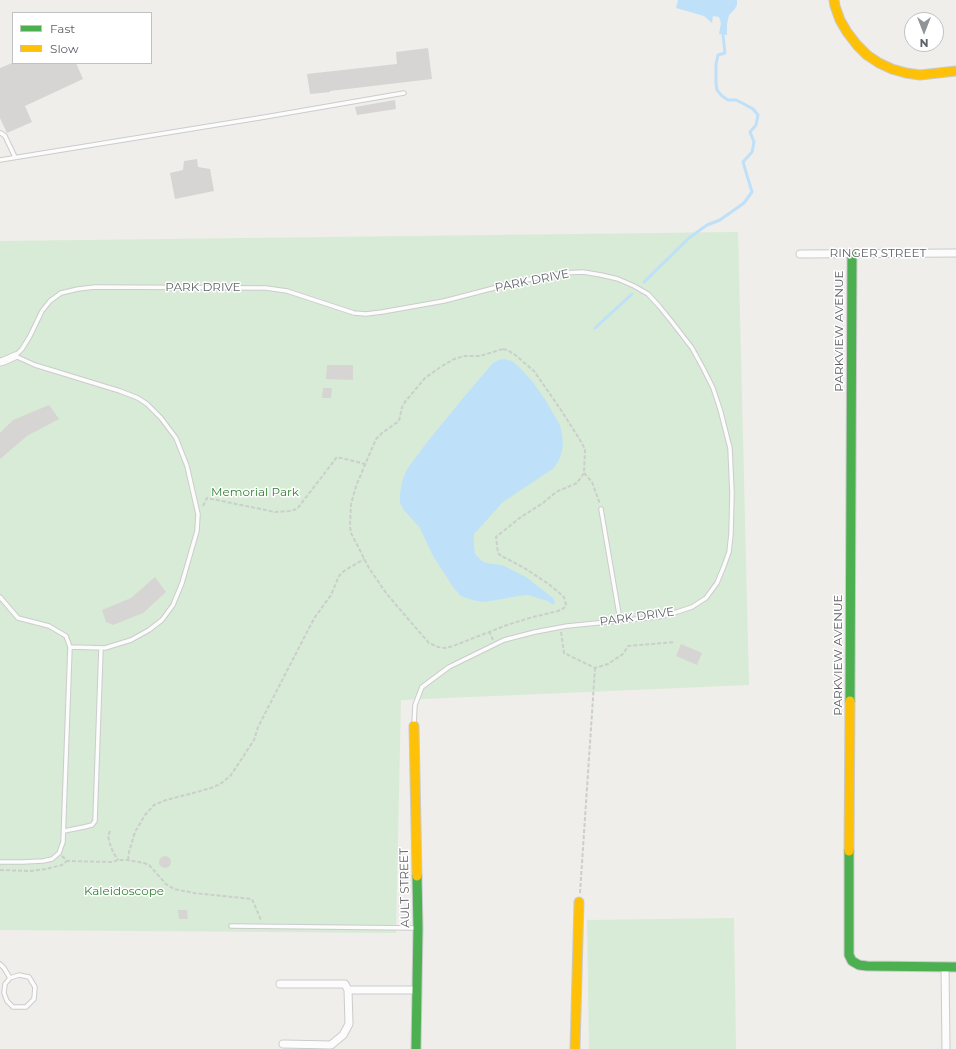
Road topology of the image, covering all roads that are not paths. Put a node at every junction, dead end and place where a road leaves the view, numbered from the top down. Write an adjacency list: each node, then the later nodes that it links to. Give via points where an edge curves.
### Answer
1 (834, 0): 2 (street, via 847,32 867,55 879,63 906,73 935,74)
2 (956, 71)
3 (404, 93): 5 (lane)
4 (0, 133): 5 (lane, via 5,136)
5 (15, 157): 6 (lane)
6 (0, 160)
7 (956, 253): 9 (street, RINGER STREET)
8 (800, 254): 9 (street, RINGER STREET)
9 (852, 254): 24 (street, PARKVIEW AVENUE, via 849,955 852,961 867,966)
10 (16, 356): 11 (street); 14 (lane, PARK DRIVE, via 30,336 42,310 50,301 61,293 78,289 266,288 287,291 354,313 366,314 444,301 562,273 583,272 618,279 648,294 692,348 703,368 713,388 726,428 730,448 732,493 729,552 717,583 706,598 692,607 658,617); 16 (lane, via 34,365 138,398 161,418 176,438 188,466 198,514 197,531 173,605 162,620 149,630 131,640)
11 (0, 362)
12 (601, 509): 14 (lane)
13 (0, 597): 15 (lane, via 18,618 49,626 66,636)
14 (620, 620): 17 (lane, PARK DRIVE, via 560,627 504,640 449,667 422,687 415,705)
15 (70, 647): 16 (lane); 18 (lane)
16 (101, 648): 18 (lane, via 95,821 92,825)
17 (414, 726): 22 (street, AULT STREET)
18 (64, 830): 19 (lane, via 59,853 52,859)
19 (0, 862)
20 (579, 902): 32 (street)
21 (231, 926): 22 (lane)
22 (418, 928): 29 (street, AULT STREET)
23 (0, 964): 26 (lane)
24 (945, 967): 25 (street, PARKVIEW AVENUE); 33 (street)
25 (956, 967)
26 (10, 978): 26 (lane, via 5,984 4,993 7,1001 13,1007 26,1007 34,999 35,987 29,977 19,975)
27 (280, 984): 28 (street, via 345,984)
28 (348, 990): 29 (street); 30 (street, via 349,1024 343,1035 331,1045)
29 (417, 990): 31 (street, AULT STREET)
30 (283, 1044)
31 (416, 1049)
32 (576, 1049)
33 (946, 1049)

